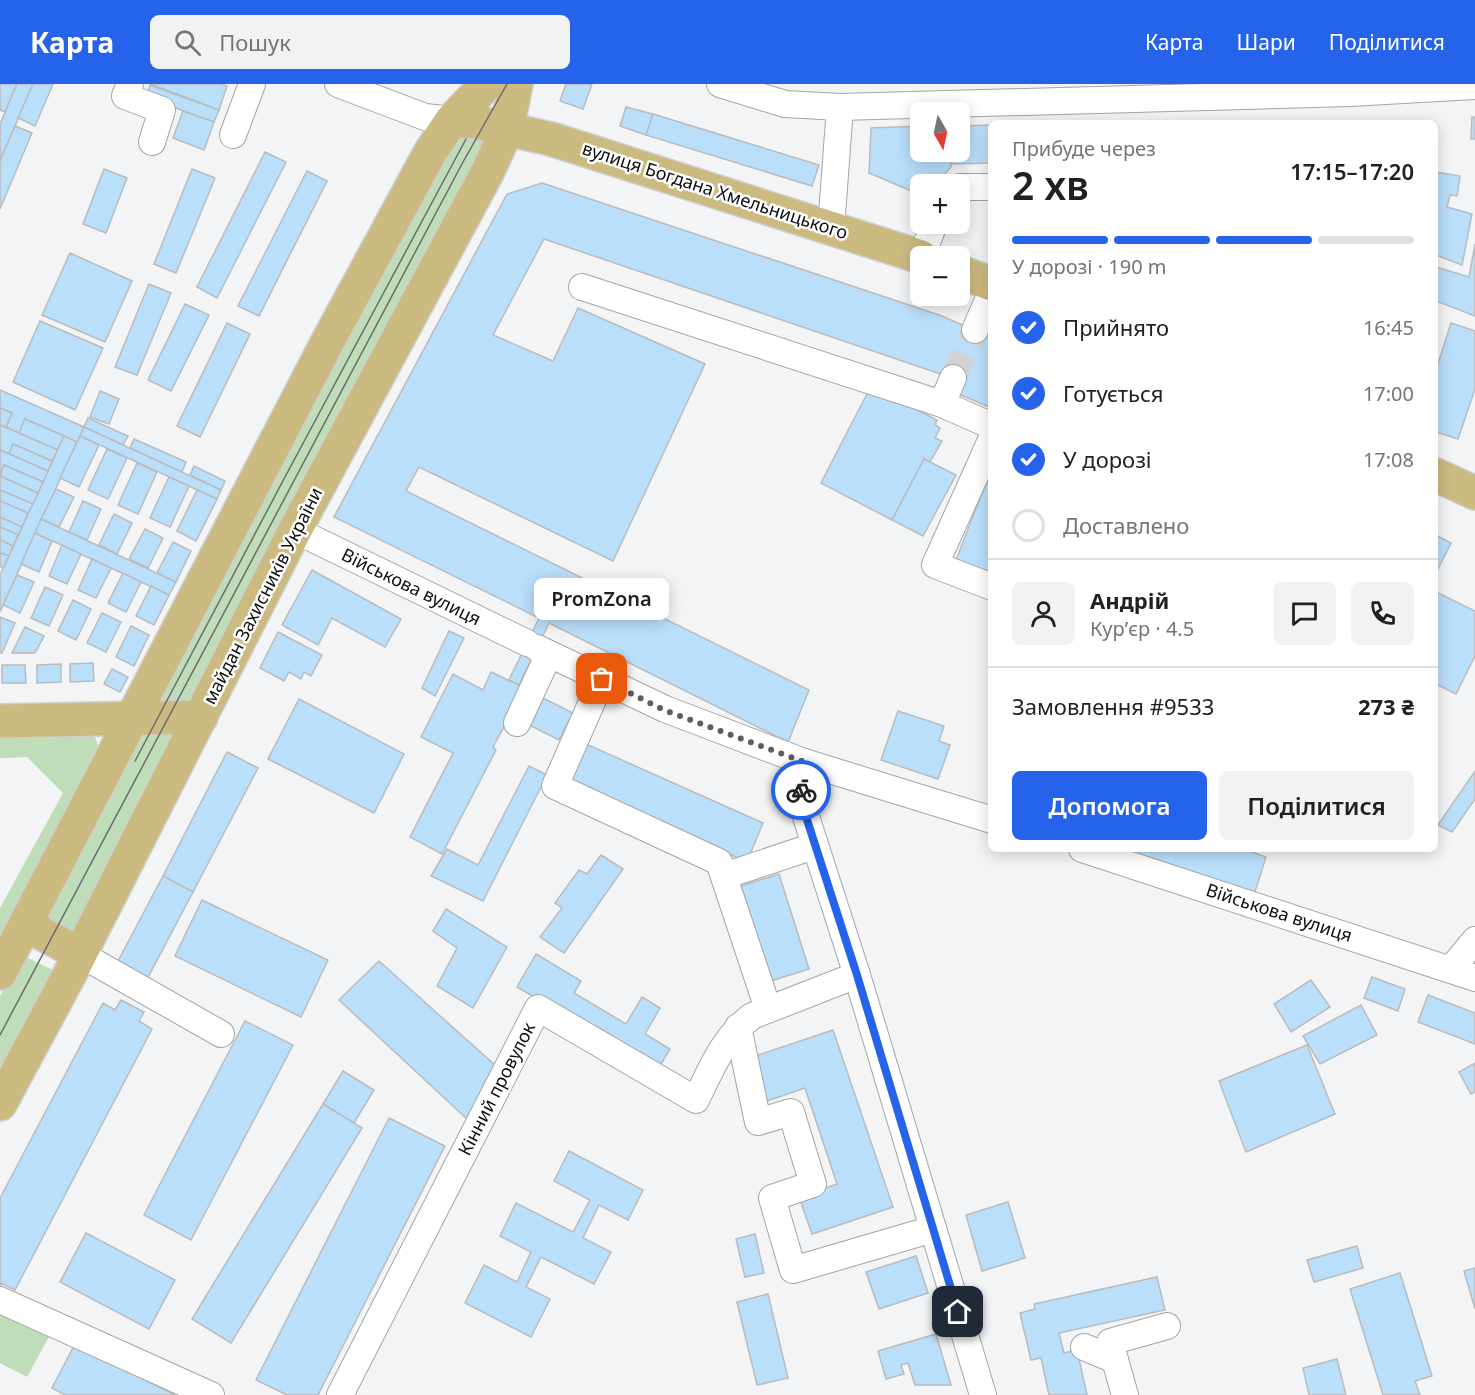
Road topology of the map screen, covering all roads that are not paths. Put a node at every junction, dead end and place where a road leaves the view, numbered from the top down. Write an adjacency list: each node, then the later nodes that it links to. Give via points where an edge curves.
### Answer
1 (130, 84): 14 (street, via 125,96 162,110)
2 (252, 84): 13 (street)
3 (338, 84): 11 (street, via 425,117)
4 (487, 84): 11 (main road)
5 (516, 84): 12 (main road, майдан Захисників України)
6 (720, 84): 10 (street, via 785,104)
7 (1475, 86): 8 (street)
8 (1351, 88): 9 (street)
9 (1038, 92): 10 (street)
10 (840, 107): 17 (street)
11 (452, 120): 12 (main road, вулиця Богдана Хмельницького); 35 (main road, via 431,151 328,341)
12 (507, 129): 17 (main road, вулиця Богдана Хмельницького, via 551,139); 30 (main road, майдан Захисників України)
13 (233, 135)
14 (152, 142)
15 (970, 187): 16 (street)
16 (988, 187)
17 (831, 228): 18 (main road, вулиця Богдана Хмельницького)
18 (910, 253)
19 (970, 276): 20 (main road)
20 (988, 282)
21 (582, 287): 25 (street)
22 (988, 300): 23 (street)
23 (975, 330)
24 (953, 378): 25 (street)
25 (942, 404): 26 (street)
26 (988, 424)
27 (988, 447): 31 (street, via 935,565)
28 (1438, 476): 29 (main road)
29 (1475, 493)
30 (295, 530): 32 (street, Військова вулиця); 34 (main road, майдан Захисників України)
31 (988, 585)
32 (538, 649): 33 (street, Військова вулиця); 37 (street)
33 (602, 679): 38 (street, Військова вулиця, via 664,710); 42 (street, via 555,786 719,862)
34 (201, 717): 35 (main road); 45 (main road, майдан Захисників України)
35 (132, 720): 36 (main road); 43 (main road)
36 (0, 721)
37 (517, 723)
38 (804, 762): 39 (street, Військова вулиця); 40 (street, via 800,798)
39 (988, 819)
40 (814, 846): 42 (street); 48 (street)
41 (1091, 852): 46 (street, Військова вулиця)
42 (724, 876): 50 (street)
43 (26, 925): 45 (main road); 47 (main road)
44 (1475, 940): 46 (street)
45 (80, 954): 52 (street); 53 (main road, майдан Захисників України)
46 (1451, 969): 49 (street, Військова вулиця)
47 (0, 973)
48 (857, 975): 50 (street, Кінний провулок); 54 (street)
49 (1475, 978)
50 (768, 1009): 51 (street, Кінний провулок)
51 (738, 1027): 54 (street, via 758,1122 791,1112 813,1184 772,1198 793,1270); 60 (street, Кінний провулок, via 718,1055 696,1100 538,1008)
52 (221, 1034)
53 (0, 1104)
54 (933, 1229): 61 (street)
55 (0, 1300): 59 (street)
56 (1167, 1326): 58 (street, via 1110,1342)
57 (1084, 1347): 58 (street)
58 (1115, 1360): 62 (street)
59 (211, 1395)
60 (340, 1395)
61 (983, 1395)
62 (1125, 1395)

